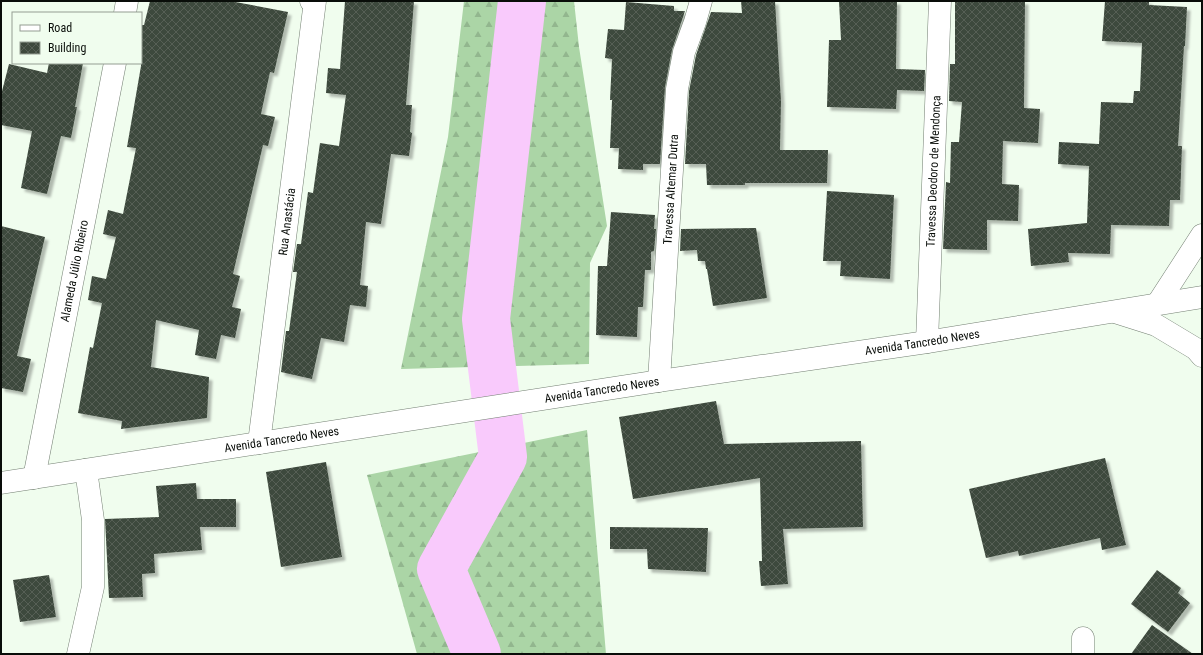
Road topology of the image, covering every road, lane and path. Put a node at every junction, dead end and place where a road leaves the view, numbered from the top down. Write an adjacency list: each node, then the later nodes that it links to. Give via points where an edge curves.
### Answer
1 (127, 1): 5 (street)
2 (701, 1): 14 (street, Travessa Altemar Dutra, via 684,52 677,89)
3 (940, 1): 12 (street, Travessa Deodoro de Mendonça)
4 (313, 2): 15 (street, Rua Anastácia)
5 (124, 12)
6 (115, 64): 17 (street, Alameda Júlio Ribeiro)
7 (1202, 225): 8 (street)
8 (1202, 235): 10 (street)
9 (1202, 297): 10 (street, Avenida Tancredo Neves)
10 (1158, 303): 11 (street, Avenida Tancredo Neves)
11 (1110, 311): 12 (street, Avenida Tancredo Neves); 13 (street, via 1156,325 1196,349)
12 (927, 342): 14 (street, Avenida Tancredo Neves)
13 (1202, 356)
14 (659, 381): 15 (street, Avenida Tancredo Neves)
15 (259, 442): 16 (street, Avenida Tancredo Neves)
16 (86, 470): 17 (street, Avenida Tancredo Neves); 19 (street, via 93,520 93,587)
17 (34, 478): 18 (street, Avenida Tancredo Neves)
18 (1, 483)
19 (78, 654)

